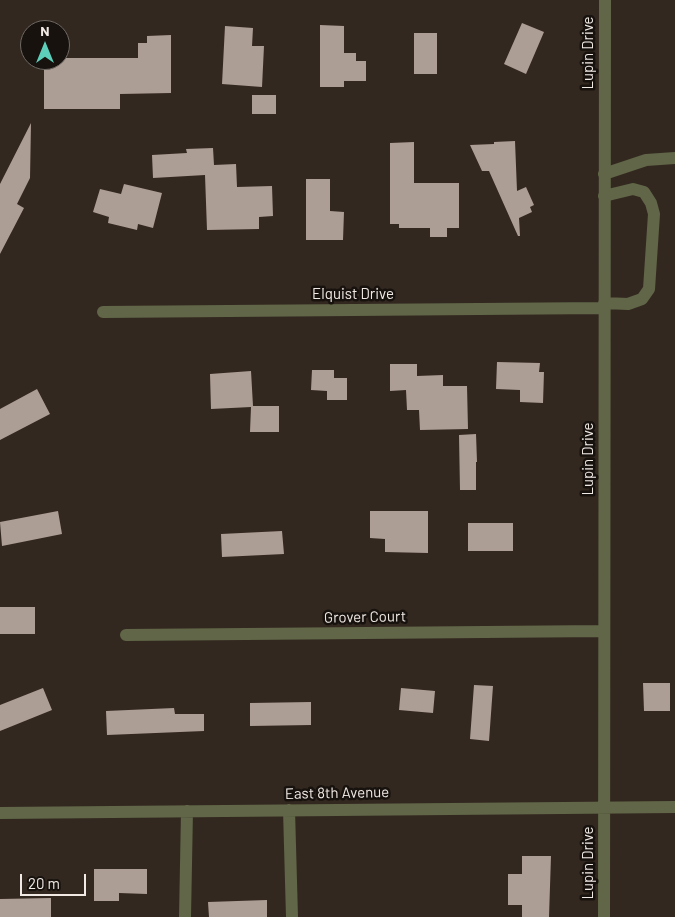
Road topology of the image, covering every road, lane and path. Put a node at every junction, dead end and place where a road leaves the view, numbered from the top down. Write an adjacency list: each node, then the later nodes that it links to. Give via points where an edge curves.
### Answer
1 (605, 0): 3 (street, Lupin Drive)
2 (675, 158): 3 (street, via 646,160)
3 (604, 174): 4 (street, Lupin Drive)
4 (604, 196): 5 (street, Lupin Drive); 5 (street, Elquist Drive, via 633,189 644,192 654,214 649,289 642,299)
5 (604, 306): 6 (street, Elquist Drive); 7 (street, Lupin Drive)
6 (103, 312)
7 (604, 631): 8 (street, Grover Court); 9 (street, Lupin Drive)
8 (126, 635)
9 (604, 807): 10 (street, East 8th Avenue); 11 (street, East 8th Avenue); 16 (street, Lupin Drive)
10 (675, 807)
11 (289, 810): 12 (street, East 8th Avenue); 15 (street)
12 (187, 811): 13 (street, East 8th Avenue); 14 (street)
13 (0, 813)
14 (185, 917)
15 (292, 917)
16 (604, 917)

